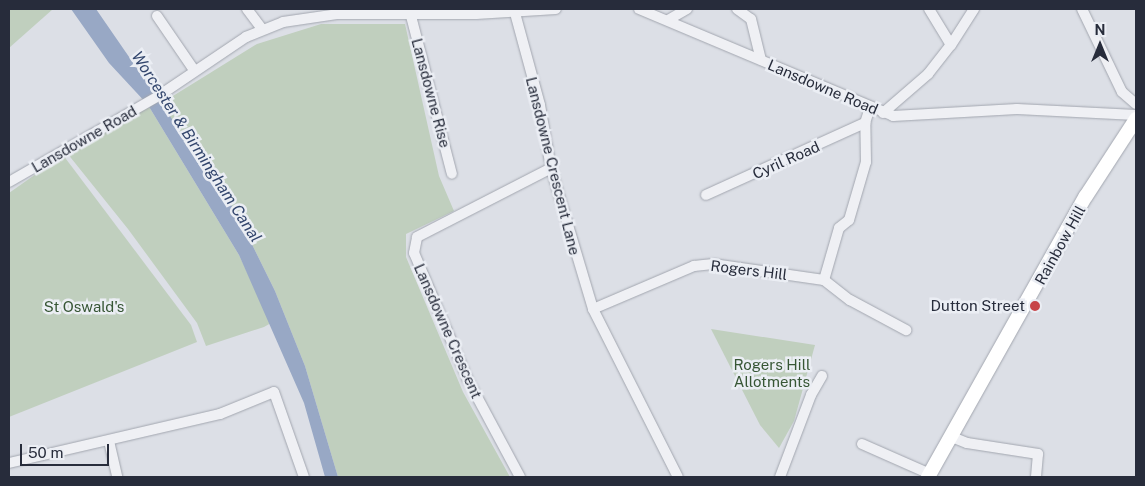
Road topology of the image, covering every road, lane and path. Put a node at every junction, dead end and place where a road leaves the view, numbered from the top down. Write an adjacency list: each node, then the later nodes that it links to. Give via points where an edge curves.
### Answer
1 (248, 9): 13 (street)
2 (556, 9): 10 (street, Lansdowne Road)
3 (639, 9): 12 (street, Lansdowne Road)
4 (687, 9): 12 (street)
5 (737, 9): 15 (street, via 751,19)
6 (929, 9): 14 (street)
7 (974, 9): 14 (street)
8 (1082, 9): 17 (street, via 1122,92)
9 (410, 12): 10 (street, Lansdowne Road); 13 (street, Lansdowne Road, via 302,17); 23 (street, Lansdowne Rise)
10 (514, 13): 22 (street, Lansdowne Crescent Lane, via 540,105)
11 (157, 16): 16 (street)
12 (668, 20): 15 (street, Lansdowne Road)
13 (262, 29): 16 (street, Lansdowne Road)
14 (951, 45): 19 (street, via 928,74)
15 (760, 60): 18 (street, Lansdowne Road)
16 (194, 70): 24 (street, Lansdowne Road, via 144,104)
17 (1136, 104)
18 (870, 108): 19 (street, Lansdowne Road); 21 (street)
19 (884, 113): 20 (street, Lansdowne Road, via 908,116 1017,109)
20 (1136, 117): 30 (main road, Rainbow Hill, via 1086,196)
21 (866, 123): 25 (street, Cyril Road); 26 (street, via 866,162 849,220 839,228)
22 (551, 168): 27 (street, Lansdowne Crescent Lane); 37 (street, Lansdowne Crescent, via 417,237 414,245 420,272 468,380)
23 (452, 174)
24 (9, 182)
25 (706, 195)
26 (824, 280): 27 (street, Rogers Hill, via 712,264 694,266); 28 (street, via 850,300)
27 (593, 309): 38 (street, Lansdowne Crescent Lane)
28 (906, 330)
29 (822, 376): 39 (street, via 810,395)
30 (952, 437): 34 (main road, Rainbow Hill); 40 (street, via 967,443 1038,454)
31 (109, 441): 33 (street); 35 (street); 36 (street, via 220,414 274,392)
32 (862, 444): 34 (street)
33 (9, 463)
34 (929, 476)
35 (117, 477)
36 (304, 477)
37 (520, 477)
38 (678, 477)
39 (780, 477)
40 (1036, 477)

